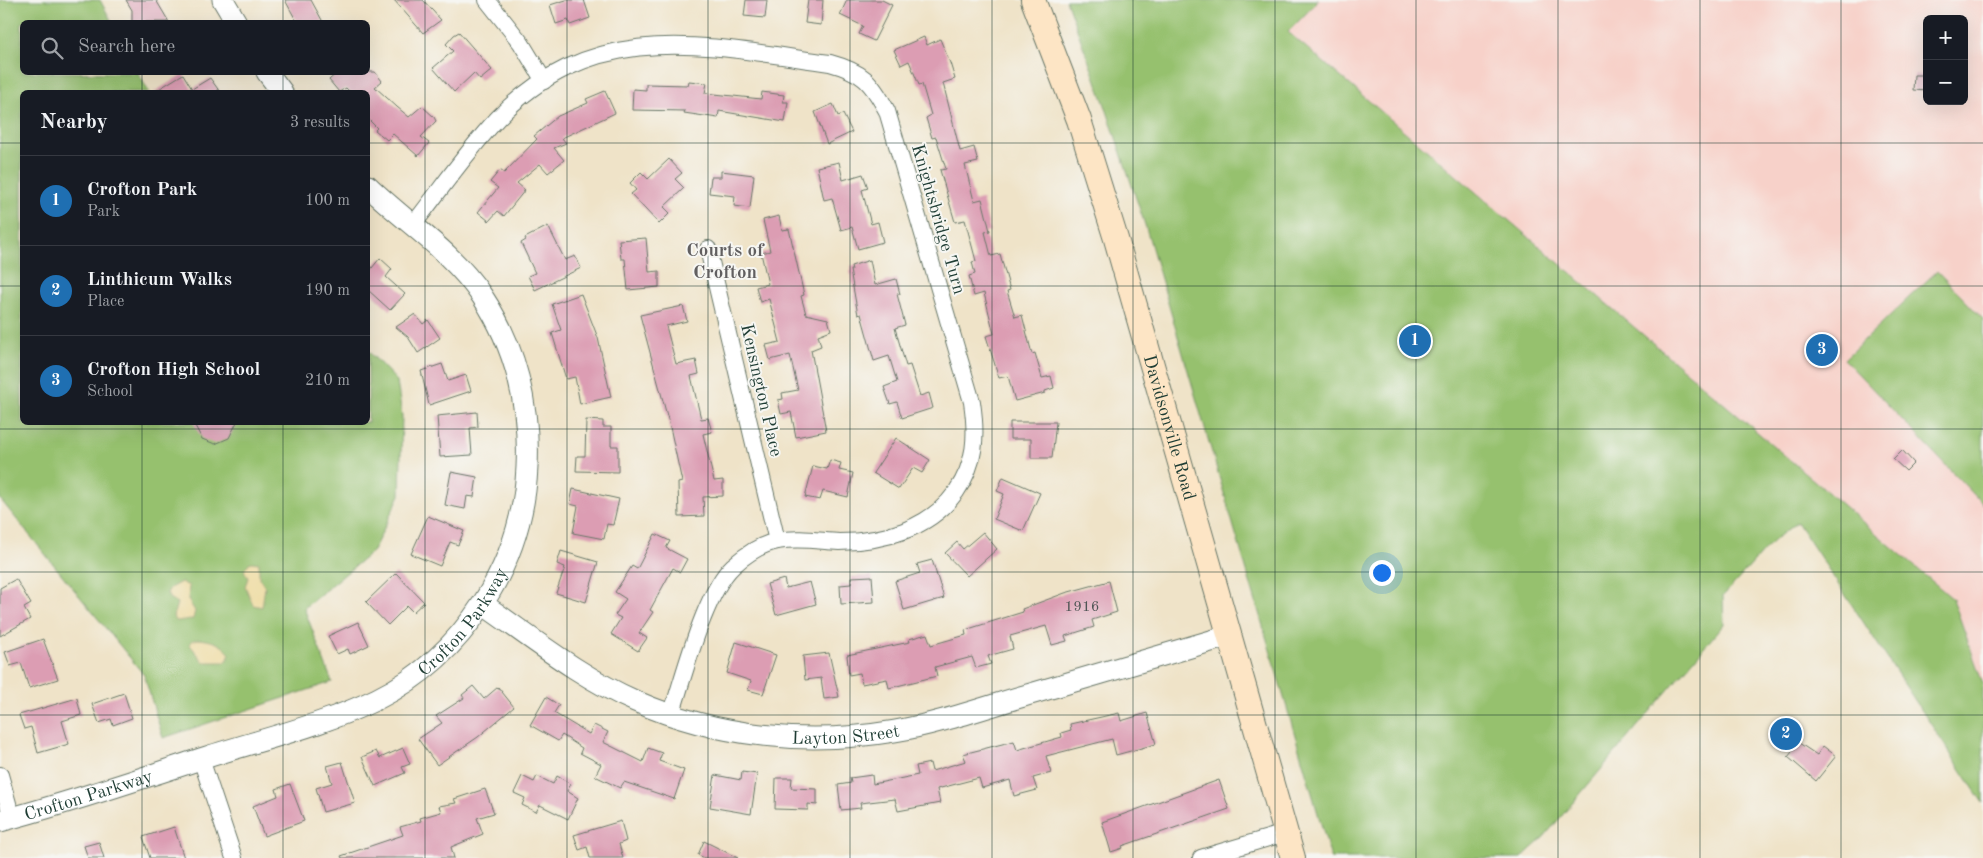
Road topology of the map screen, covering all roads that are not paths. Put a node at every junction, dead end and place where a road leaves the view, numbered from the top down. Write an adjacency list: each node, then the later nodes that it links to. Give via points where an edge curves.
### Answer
1 (224, 0): 4 (street)
2 (487, 0): 6 (street, via 522,43)
3 (1033, 0): 13 (main road, Davidsonville Road, via 1079,120 1113,230)
4 (235, 20)
5 (269, 75): 7 (street)
6 (544, 81): 9 (street, Knightsbridge Turn, via 499,118); 11 (street, Knightsbridge Turn, via 611,51 639,46 708,46 850,68 865,77 887,111 972,402 976,430 971,460 966,476 949,501 930,518 904,531 879,538 840,542)
7 (280, 90)
8 (370, 188): 9 (street, Crofton Parkway)
9 (413, 225): 12 (street, Crofton Parkway, via 444,250 482,296 498,322 513,358 524,397 529,441 526,492 516,533)
10 (708, 249): 11 (street, Kensington Place)
11 (777, 541): 14 (street, Knightsbridge Turn, via 745,557 720,582 710,600)
12 (484, 604): 14 (street, Layton Street, via 590,678); 15 (street, Crofton Parkway, via 407,682 336,716)
13 (1228, 636): 14 (street, Layton Street, via 896,731 854,737 752,735); 18 (main road, Davidsonville Road)
14 (671, 716)
15 (201, 759): 17 (street, Crofton Parkway, via 92,796); 19 (street)
16 (0, 775): 17 (street)
17 (6, 820)
18 (1285, 833): 20 (street); 21 (main road, Davidsonville Road)
19 (234, 858)
20 (1202, 858)
21 (1293, 858)

